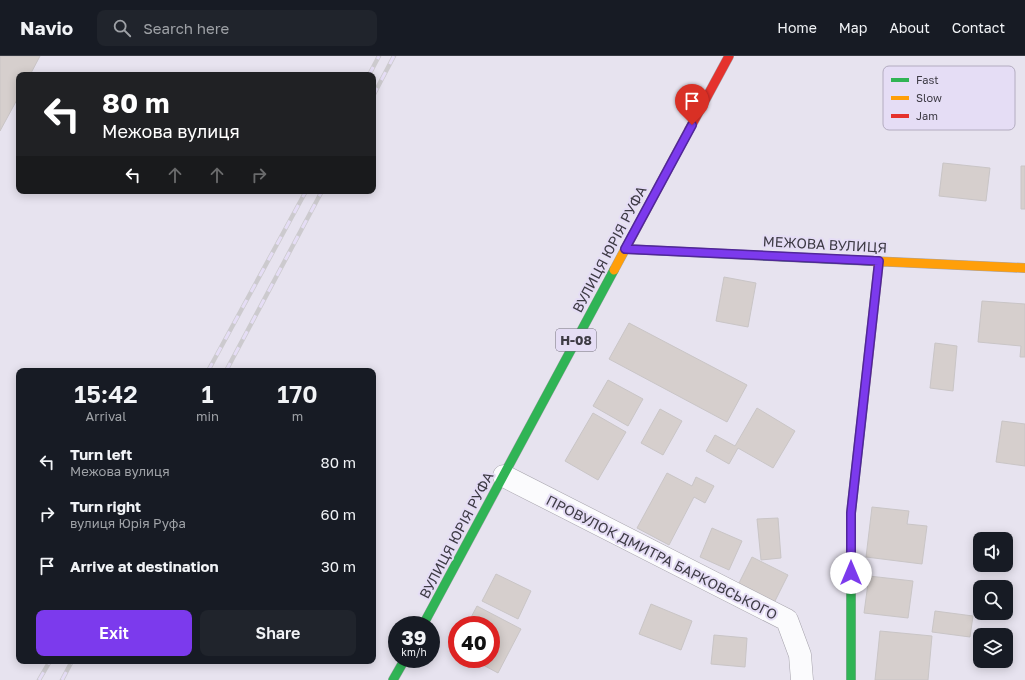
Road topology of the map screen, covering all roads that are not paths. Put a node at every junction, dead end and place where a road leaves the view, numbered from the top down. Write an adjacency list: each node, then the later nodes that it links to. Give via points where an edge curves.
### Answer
1 (729, 56): 2 (street, ВУЛИЦЯ ЮРІЯ РУФА / Н-08)
2 (625, 249): 3 (street, МЕЖОВА ВУЛИЦЯ); 5 (street, ВУЛИЦЯ ЮРІЯ РУФА / Н-08)
3 (879, 261): 4 (street, МЕЖОВА ВУЛИЦЯ); 10 (street, via 851,513)
4 (1025, 268)
5 (504, 476): 6 (street, ВУЛИЦЯ ЮРІЯ РУФА / Н-08); 9 (street, ПРОВУЛОК ДМИТРА БАРКОВСЬКОГО, via 787,620 800,655)
6 (428, 616)
7 (400, 668): 8 (street)
8 (393, 680)
9 (802, 680)
10 (851, 680)

